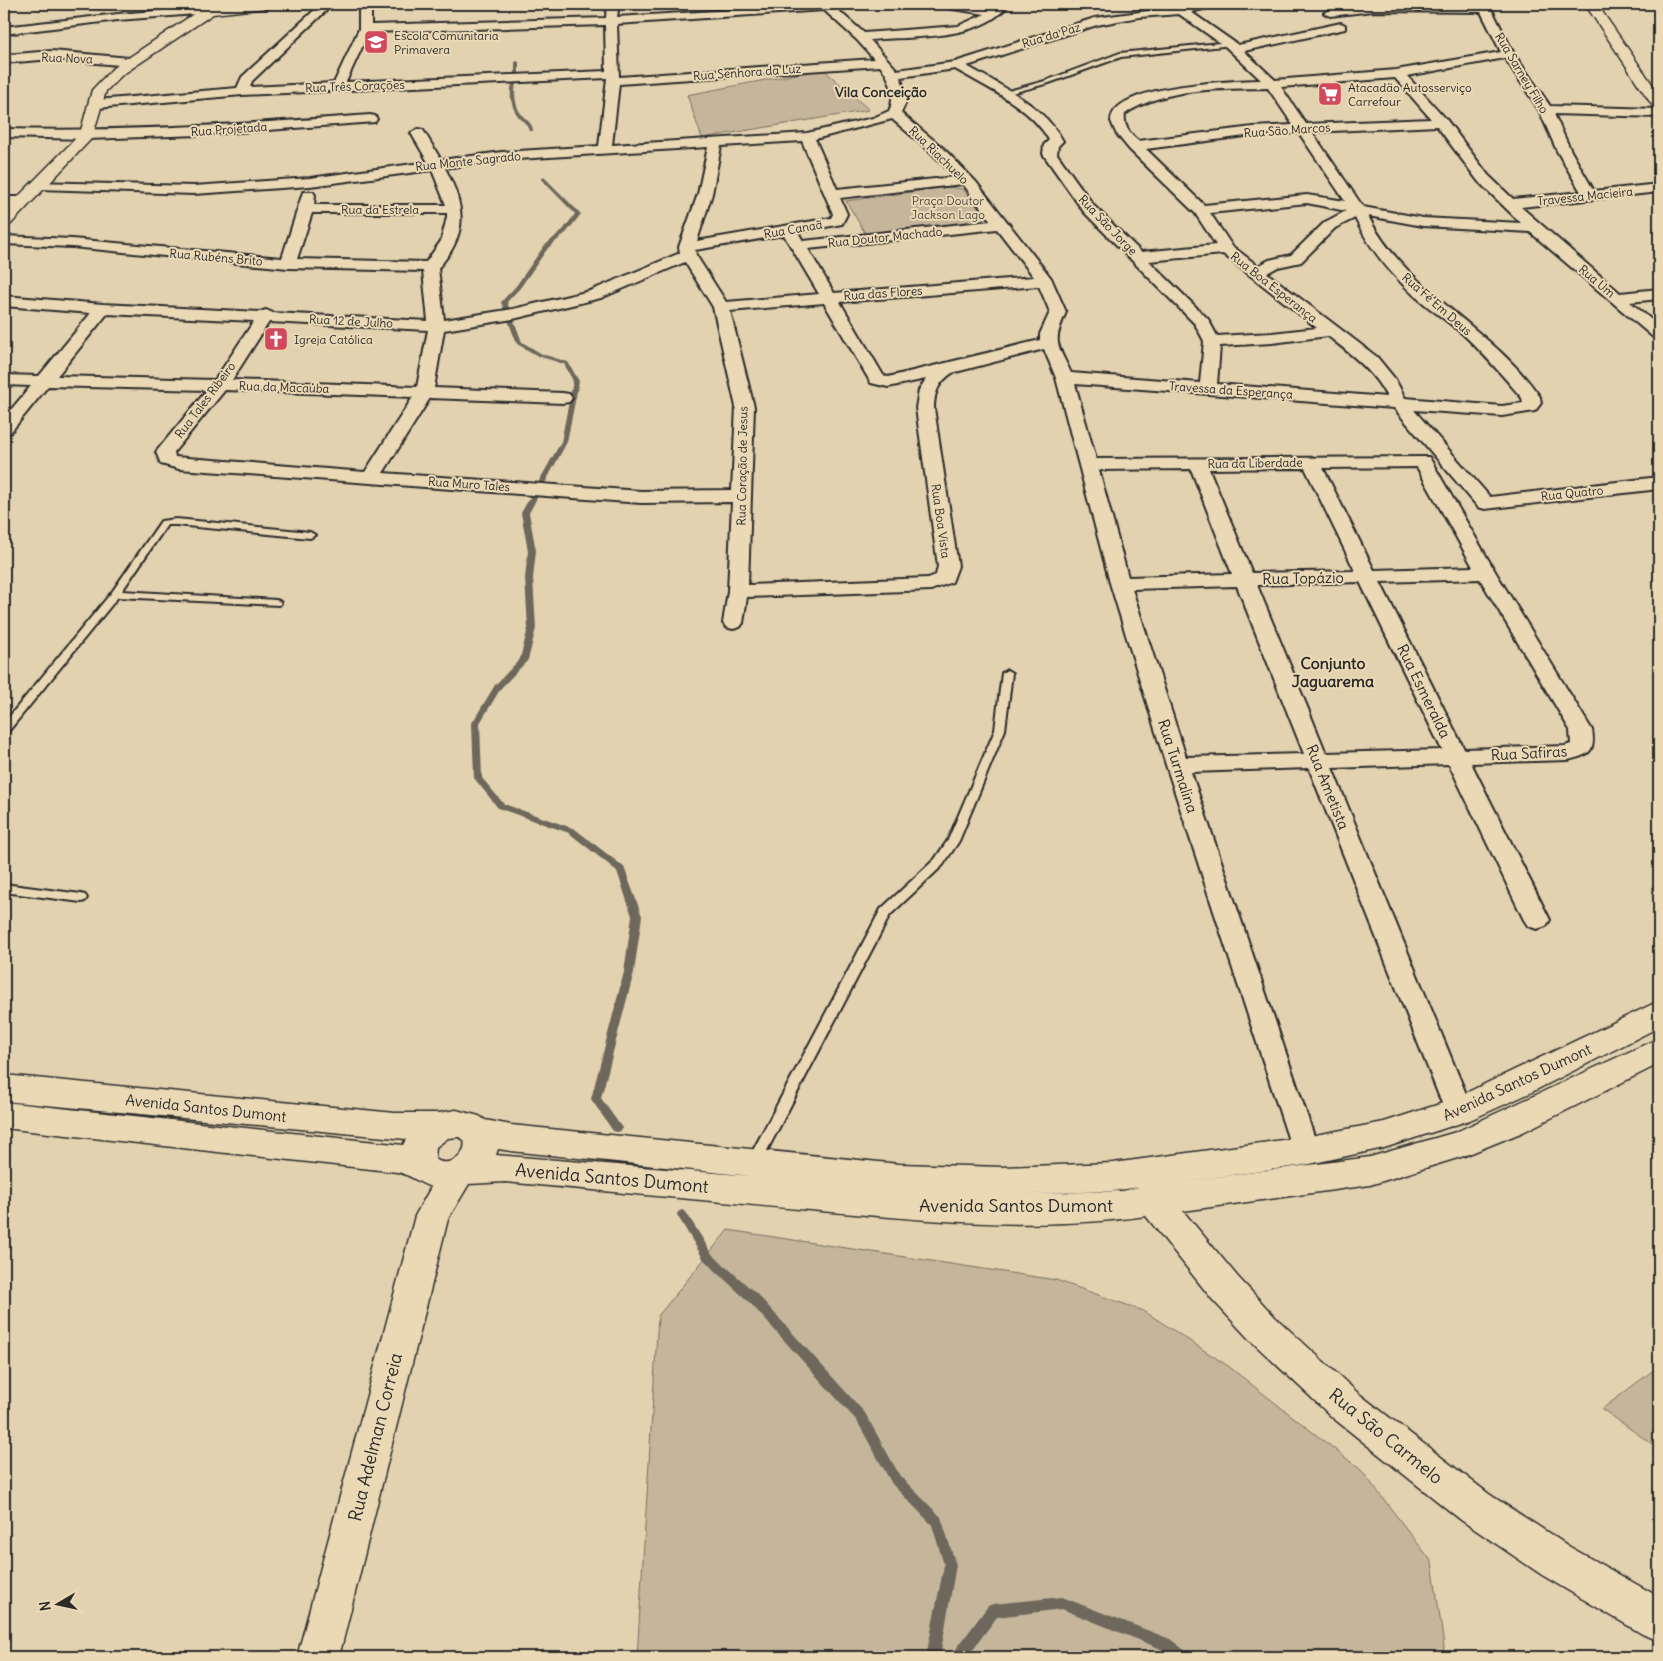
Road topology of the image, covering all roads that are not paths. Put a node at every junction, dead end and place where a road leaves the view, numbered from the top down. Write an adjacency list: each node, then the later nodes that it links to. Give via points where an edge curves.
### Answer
1 (267, 4): 10 (main road)
2 (327, 4): 30 (street, via 246,80)
3 (365, 4): 16 (street)
4 (613, 4): 14 (street)
5 (941, 4): 12 (street)
6 (1211, 4): 11 (street, Rua da Paz)
7 (1591, 4): 33 (main road)
8 (825, 5): 14 (street); 18 (street)
9 (1484, 6): 13 (street, via 1373,8); 20 (street, Rua Sarney Filho)
10 (212, 7): 17 (street); 22 (main road)
11 (1177, 7): 19 (street, Rua Fé Em Deus); 24 (street, Rua da Paz, via 1095,22)
12 (1000, 8): 18 (street, via 959,29)
13 (1330, 13)
14 (611, 21): 16 (street); 27 (street)
15 (1341, 28): 19 (street)
16 (365, 29): 29 (street)
17 (4, 31)
18 (861, 37): 23 (street)
19 (1232, 46): 28 (street, Rua Fé Em Deus); 31 (lane, via 1120,55 1047,82)
20 (1508, 54): 26 (street, Rua Boa Esperança); 34 (street, Rua Sarney Filho)
21 (4, 59): 22 (street, Rua Nova, via 52,56)
22 (130, 62): 32 (main road, via 105,82 99,90)
23 (881, 62): 25 (street); 27 (street, Rua Senhora da Luz)
24 (958, 65): 25 (street, Rua da Paz); 31 (street, Rua São Jorge)
25 (894, 74): 36 (street, via 900,102)
26 (1398, 74): 28 (street, Rua Boa Esperança); 38 (street, Rua Um)
27 (613, 78): 29 (street, Rua Três Corações); 46 (street)
28 (1272, 84): 39 (street, Rua Fé Em Deus); 45 (street, Rua Boa Esperança, via 1167,92 1138,102 1120,112 1118,120 1124,136)
29 (338, 87): 30 (street, Rua Três Corações)
30 (242, 91): 32 (street, Rua Três Corações)
31 (1004, 93): 69 (street, Rua São Jorge, via 1050,128 1056,141 1051,145 1050,154 1057,165 1089,209)
32 (97, 104): 42 (main road)
33 (1659, 105)
34 (1546, 110): 35 (street); 53 (street, Rua Sarney Filho, via 1564,151)
35 (1659, 113)
36 (894, 114): 43 (street, Rua Monte Sagrado); 48 (street, Rua Riachuelo, via 938,151)
37 (370, 119): 42 (street, Rua Projetada, via 235,130)
38 (1441, 122): 39 (street, Rua São Marcos); 56 (street, Rua Um, via 1483,178)
39 (1304, 128): 45 (street, Rua São Marcos); 60 (street, Rua Fé Em Deus)
40 (418, 132): 47 (street)
41 (4, 133): 42 (street, Rua Projetada)
42 (87, 135): 50 (main road)
43 (807, 137): 44 (street, Rua Monte Sagrado); 52 (street, Rua Canaã)
44 (714, 144): 46 (street, Rua Monte Sagrado); 68 (street)
45 (1134, 146): 59 (street, Rua Boa Esperança)
46 (605, 151): 47 (street, Rua Monte Sagrado, via 502,156)
47 (437, 164): 49 (street, Rua Monte Sagrado); 58 (street)
48 (965, 180): 52 (street); 62 (street, Rua Riachuelo)
49 (310, 182): 50 (street, Rua Monte Sagrado, via 194,190); 57 (street)
50 (39, 185): 55 (main road)
51 (1659, 188): 53 (street, Travessa Macieira)
52 (834, 194): 64 (street, Rua Canaã, via 840,214 837,221)
53 (1590, 196): 56 (street, Travessa Macieira)
54 (4, 200): 55 (street)
55 (23, 201): 61 (main road)
56 (1510, 204): 63 (street, Rua Um)
57 (306, 209): 58 (street, Rua da Estrela); 70 (street)
58 (454, 209): 71 (street, via 444,252)
59 (1201, 210): 60 (street, via 1294,199 1332,202); 67 (street, Rua Boa Esperança)
60 (1358, 210): 63 (street, via 1449,225); 72 (street, via 1330,225 1296,259 1274,263); 94 (street, Rua Fé Em Deus, via 1373,240 1393,265 1497,358 1531,397 1532,403 1529,407 1502,411)
61 (4, 221)
62 (1002, 224): 66 (street, Rua Doutor Machado); 73 (street, Rua Riachuelo)
63 (1534, 228): 76 (street, Rua Um)
64 (789, 230): 66 (street); 68 (street, Rua Canaã)
65 (4, 240): 70 (street, Rua Rubéns Brito)
66 (798, 246): 75 (street)
67 (1226, 249): 69 (street); 72 (street, Rua Boa Esperança)
68 (688, 251): 78 (street, Rua Coração de Jesus); 81 (street, Rua 12 de Julho, via 594,295 513,314)
69 (1139, 257): 84 (street, Rua São Jorge, via 1202,322)
70 (288, 262): 71 (street, Rua Rubéns Brito)
71 (430, 268): 81 (street)
72 (1256, 273): 82 (street, Rua Boa Esperança)
73 (1045, 281): 75 (street, Rua das Flores); 85 (street, Rua Riachuelo, via 1058,312 1048,334)
74 (1659, 294): 76 (street)
75 (827, 297): 78 (street, Rua das Flores); 86 (street, via 880,381)
76 (1618, 298): 83 (street, Rua Um)
77 (4, 301): 79 (street, Rua 12 de Julho)
78 (721, 307): 103 (street, Rua Coração de Jesus, via 745,407)
79 (102, 308): 80 (street, Rua 12 de Julho); 89 (street)
80 (266, 316): 81 (street, Rua 12 de Julho); 90 (street, Rua Tales Ribeiro)
81 (437, 326): 92 (street)
82 (1329, 331): 84 (street); 94 (street, Rua Boa Esperança, via 1371,361 1386,379)
83 (1659, 334)
84 (1212, 341): 91 (street)
85 (1049, 343): 86 (street); 87 (street)
86 (946, 369): 110 (street, Rua Boa Vista, via 934,378 925,396 948,566 945,578 931,584)
87 (1065, 378): 91 (street, Travessa da Esperança); 100 (street, Rua Turmalina)
88 (4, 380): 89 (street, Rua da Macaúba)
89 (42, 381): 90 (street, Rua da Macaúba); 95 (street)
90 (220, 384): 92 (street, Rua da Macaúba); 99 (street, Rua Tales Ribeiro, via 165,452 167,460)
91 (1208, 388): 94 (street, Travessa da Esperança)
92 (425, 392): 93 (street, Rua da Macaúba); 101 (street)
93 (563, 398)
94 (1398, 402): 104 (street, Rua Boa Esperança)
95 (4, 429)
96 (1423, 461): 97 (street, Rua da Liberdade); 106 (street, Rua Safiras)
97 (1311, 462): 98 (street, Rua da Liberdade); 107 (street, Rua Esmeralda)
98 (1198, 464): 100 (street, Rua da Liberdade); 108 (street, Rua Ametista)
99 (196, 465): 101 (street, Rua Muro Tales)
100 (1087, 466): 109 (street, Rua Turmalina)
101 (372, 476): 103 (street, Rua Muro Tales, via 641,497)
102 (1659, 483): 104 (street, Rua Quatro)
103 (742, 496): 110 (street, Rua Coração de Jesus)
104 (1485, 503)
105 (310, 535): 111 (lane, via 164,523)
106 (1486, 573): 107 (street, Rua Topázio); 116 (street, Rua Safiras, via 1581,730 1583,742 1580,748 1568,753)
107 (1367, 576): 108 (street, Rua Topázio); 116 (street, Rua Esmeralda)
108 (1244, 579): 109 (street, Rua Topázio); 117 (street, Rua Ametista)
109 (1120, 583): 118 (street, Rua Turmalina)
110 (738, 591): 113 (street, Rua Coração de Jesus)
111 (115, 594): 112 (lane); 115 (lane)
112 (276, 603)
113 (733, 623)
114 (1007, 673): 130 (lane, via 1000,730 953,841 939,862 885,912)
115 (4, 730)
116 (1456, 756): 117 (street, Rua Safiras); 121 (street, Rua Esmeralda)
117 (1317, 760): 118 (street, Rua Safiras); 125 (street, Rua Ametista)
118 (1177, 765): 129 (street, Rua Turmalina)
119 (4, 888): 120 (lane)
120 (81, 898)
121 (1536, 920)
122 (1659, 1014): 125 (main road, Avenida Santos Dumont)
123 (1659, 1050): 132 (main road, Avenida Santos Dumont, via 1504,1127 1464,1143)
124 (4, 1088): 127 (main road, Avenida Santos Dumont, via 395,1126)
125 (1459, 1111): 129 (main road, Avenida Santos Dumont, via 1384,1136); 132 (main road, via 1452,1128 1411,1145)
126 (4, 1115): 131 (main road, Avenida Santos Dumont, via 397,1158)
127 (438, 1126): 128 (main road, Avenida Santos Dumont, via 460,1124); 131 (main road, via 424,1136 417,1151)
128 (476, 1132): 130 (main road, Avenida Santos Dumont); 131 (main road, via 482,1147 474,1163)
129 (1305, 1151): 130 (main road, Avenida Santos Dumont, via 1071,1180 899,1178); 133 (main road, via 1257,1169 1162,1184 1154,1191)
130 (753, 1164)
131 (442, 1170): 133 (main road, Avenida Santos Dumont, via 505,1168 909,1205 1032,1208); 135 (main road, Rua Adelman Correia, via 448,1185 432,1216)
132 (1370, 1171): 133 (main road, Avenida Santos Dumont)
133 (1154, 1201): 134 (main road, Rua São Carmelo, via 1250,1315 1346,1406 1491,1518 1556,1561)
134 (1659, 1620)
135 (318, 1657)

